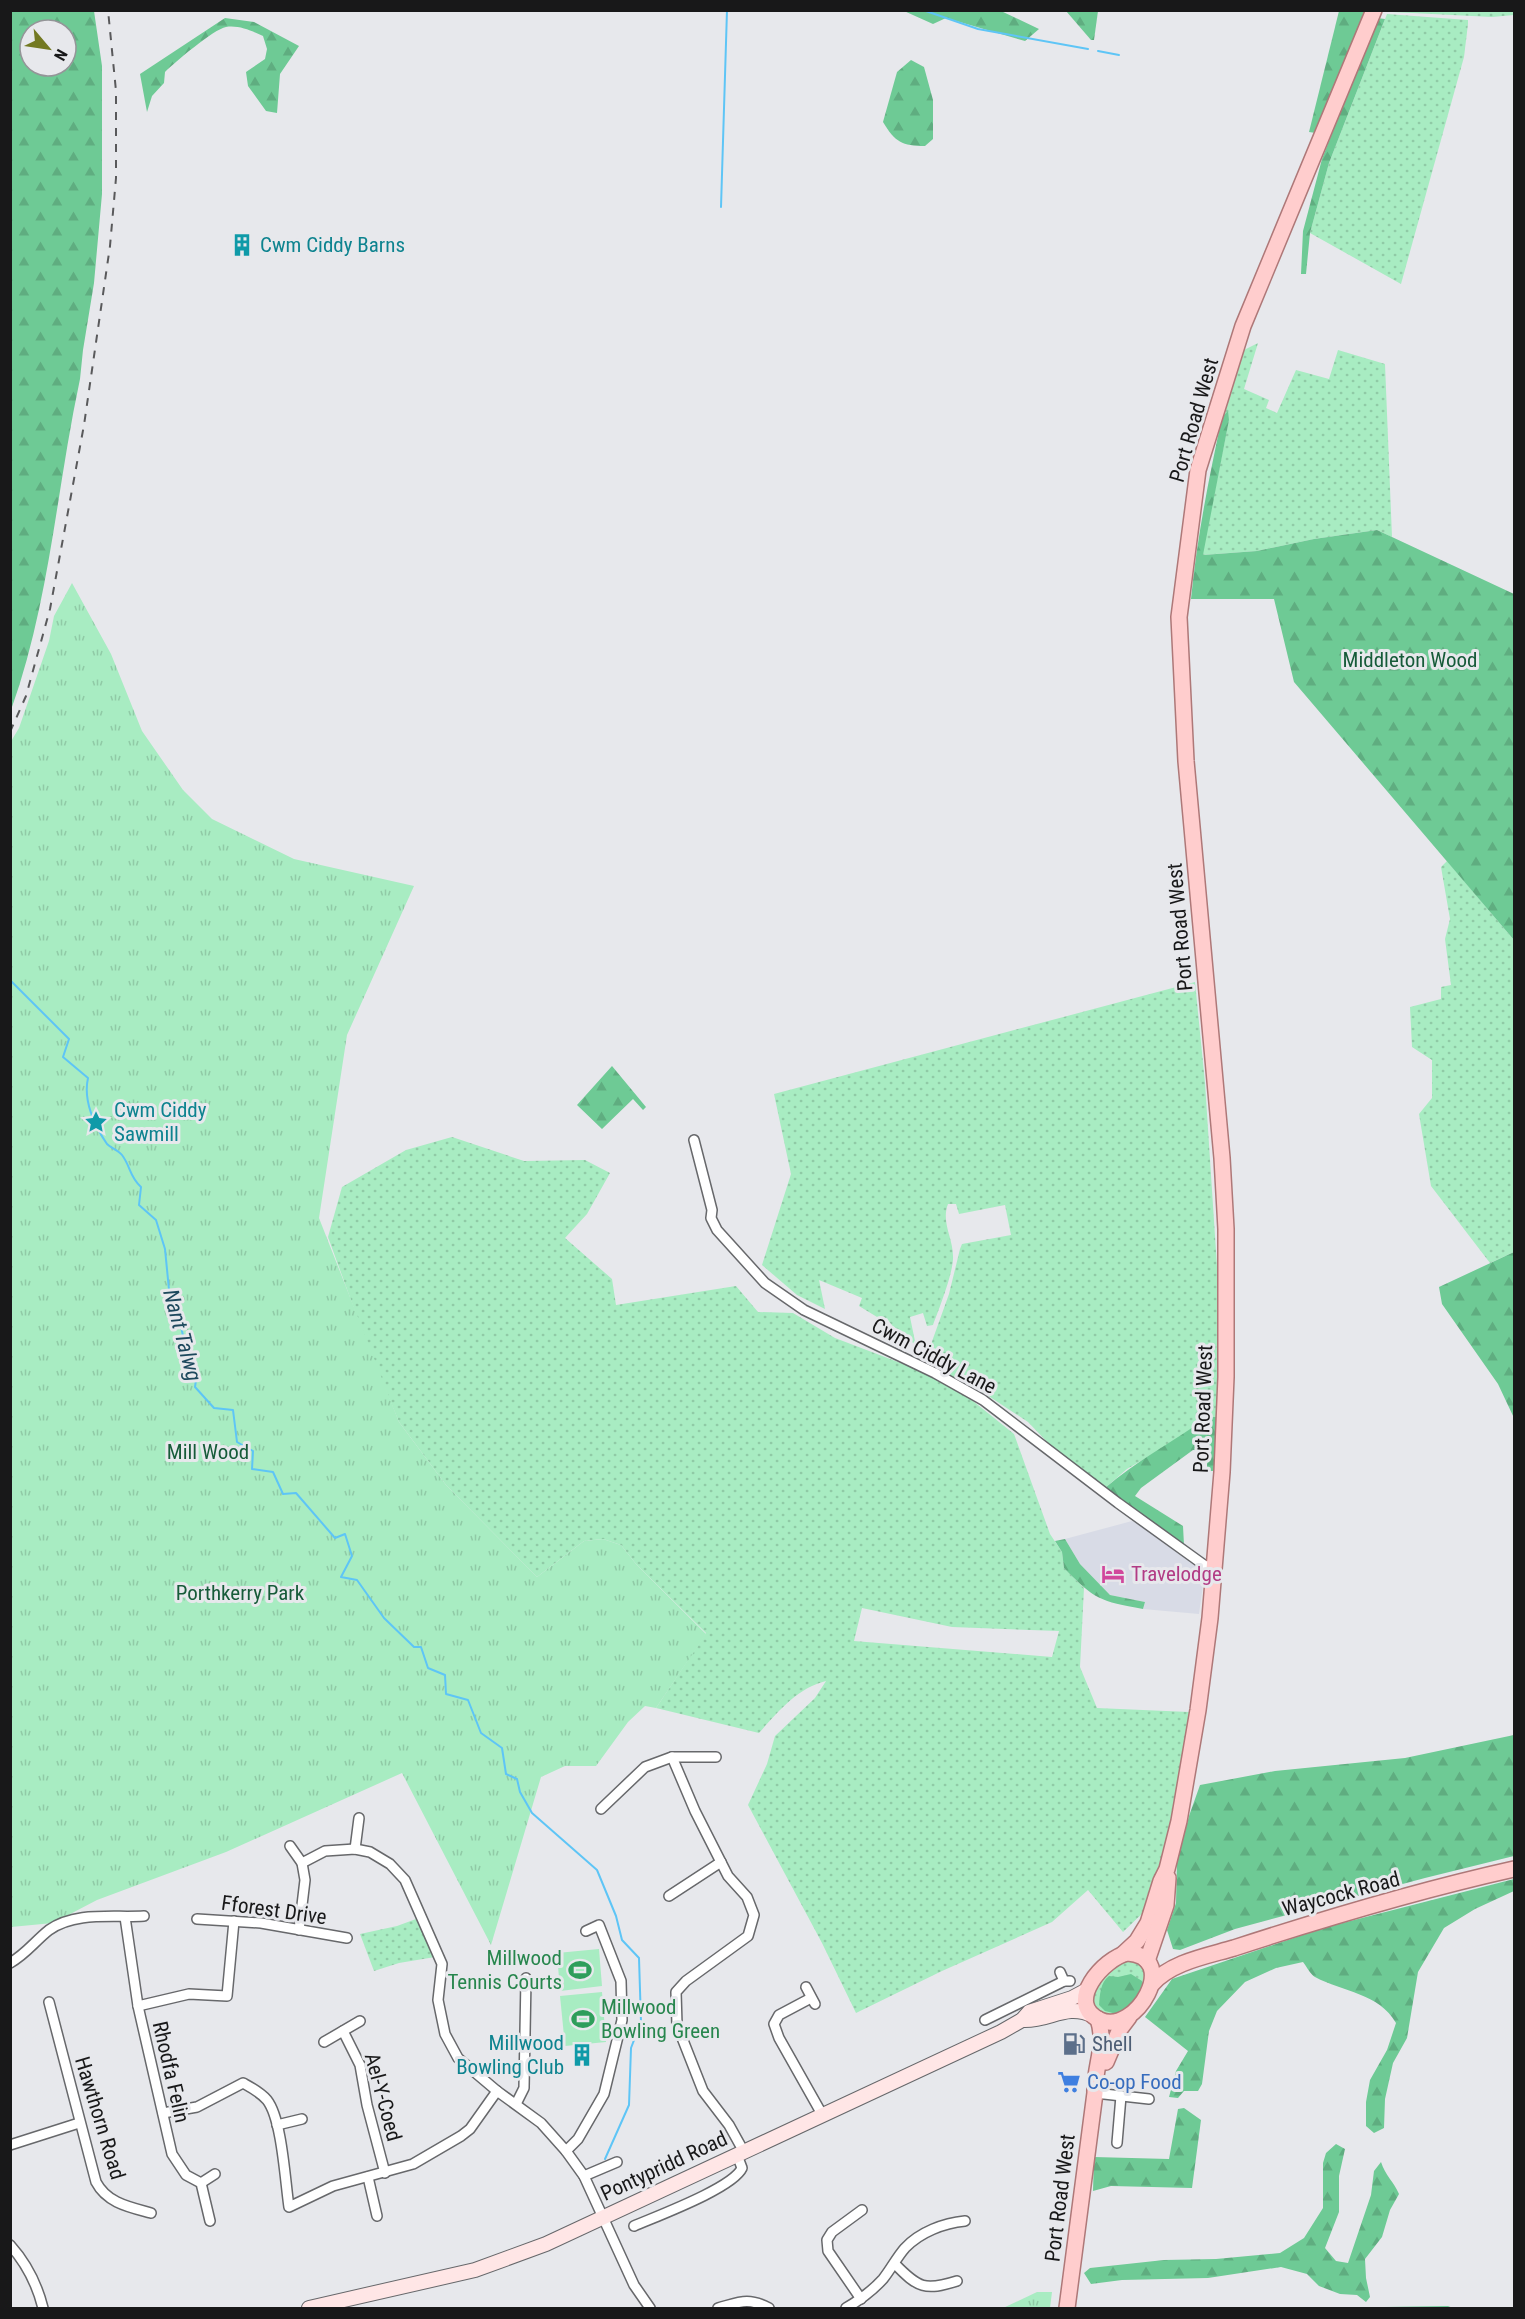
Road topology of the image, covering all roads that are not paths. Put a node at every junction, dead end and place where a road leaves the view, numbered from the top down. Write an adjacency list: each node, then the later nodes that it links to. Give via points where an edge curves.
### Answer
1 (1374, 10): 3 (main road, Port Road West, via 1243,326 1198,470 1179,617 1186,761 1226,1229 1226,1377)
2 (694, 1140): 3 (street, Cwm Ciddy Lane, via 711,1218 717,1230 765,1283 804,1310 983,1400 1152,1528)
3 (1214, 1568): 12 (main road, Port Road West, via 1198,1710)
4 (672, 1757): 5 (street); 6 (street, via 645,1767); 10 (street)
5 (716, 1757)
6 (602, 1809)
7 (359, 1818): 9 (street)
8 (290, 1846): 11 (street)
9 (355, 1849): 11 (street, via 325,1851); 40 (street, via 390,1864 405,1880 442,1964 438,2000 445,2034 458,2058)
10 (721, 1862): 14 (street); 53 (street, via 747,1897 754,1915 748,1936 676,1992 677,2025 703,2091 729,2125)
11 (302, 1863): 19 (street, via 306,1880)
12 (1167, 1869): 22 (main road, Port Road West, via 1144,1930); 24 (main road, Port Road West, via 1166,1905)
13 (1515, 1869): 25 (main road, Waycock Road, via 1281,1932)
14 (669, 1896)
15 (144, 1916): 16 (street)
16 (125, 1917): 23 (street, via 82,1917 51,1929); 32 (street, Rhodfa Felin)
17 (197, 1919): 18 (street, Fforest Drive)
18 (234, 1921): 19 (street, Fforest Drive); 32 (street, via 227,1996 189,1994)
19 (299, 1930): 21 (street, Fforest Drive)
20 (586, 1931): 52 (street, via 598,1925 603,1935 621,1981 622,2020 604,2094 578,2139)
21 (347, 1938)
22 (1123, 1954): 24 (main road, via 1136,1954); 30 (main road, via 1100,1971)
23 (10, 1963)
24 (1148, 1963): 25 (main road, Waycock Road); 28 (main road)
25 (1181, 1965): 28 (main road, Waycock Road)
26 (526, 1978): 44 (street, via 524,2088)
27 (1064, 1978): 38 (street, via 989,2018)
28 (1152, 1984): 33 (main road)
29 (807, 1987): 46 (street, via 813,2001 779,2015 774,2024)
30 (1087, 1990): 34 (main road, via 1086,2001); 35 (main road, Pontypridd Road, via 1029,2012)
31 (49, 2002): 48 (street, Hawthorn Road)
32 (138, 2006): 45 (street, Rhodfa Felin)
33 (1135, 2011): 34 (main road, via 1118,2021); 41 (main road, Port Road West, via 1120,2029)
34 (1096, 2018): 35 (main road, Pontypridd Road, via 1070,2010 1033,2021); 41 (main road, Port Road West, via 1103,2041)
35 (1022, 2020): 38 (main road, Pontypridd Road)
36 (360, 2021): 37 (street, Ael-Y-Coed)
37 (343, 2031): 39 (street, Ael-Y-Coed); 55 (street, Ael-Y-Coed, via 360,2065)
38 (1000, 2032): 46 (main road, Pontypridd Road)
39 (324, 2042)
40 (497, 2091): 44 (street); 55 (street, via 461,2136 414,2164)
41 (1095, 2093): 42 (street); 77 (main road, Port Road West)
42 (1121, 2096): 43 (street); 50 (street)
43 (1149, 2099)
44 (516, 2104): 52 (street, via 541,2123)
45 (163, 2113): 49 (street, via 197,2107 243,2083 261,2093); 59 (street, Rhodfa Felin, via 172,2154 186,2175)
46 (823, 2116): 53 (main road, Pontypridd Road)
47 (302, 2119): 49 (street)
48 (79, 2123): 51 (street); 61 (street, Hawthorn Road, via 101,2191 111,2200)
49 (277, 2125): 58 (street, via 289,2206 333,2186)
50 (1117, 2143)
51 (10, 2145)
52 (566, 2151): 57 (street)
53 (741, 2154): 63 (main road, Pontypridd Road); 66 (street, via 742,2168 733,2178)
54 (617, 2162): 57 (street)
55 (385, 2173): 58 (street)
56 (214, 2174): 59 (street)
57 (584, 2176): 63 (street)
58 (368, 2177): 62 (street)
59 (201, 2184): 64 (street)
60 (862, 2210): 70 (street, via 826,2240 828,2251)
61 (151, 2213)
62 (377, 2216)
63 (603, 2218): 72 (main road, Pontypridd Road, via 475,2270); 73 (street, via 634,2284)
64 (210, 2221)
65 (965, 2221): 68 (street, via 949,2223 920,2236 905,2248)
66 (634, 2226)
67 (10, 2245): 71 (street, via 29,2270)
68 (895, 2264): 69 (street, via 911,2281 934,2288); 70 (street)
69 (957, 2281)
70 (861, 2299): 76 (street)
71 (43, 2308)
72 (309, 2308)
73 (650, 2308)
74 (718, 2308): 75 (street, via 754,2301)
75 (769, 2308)
76 (846, 2308)
77 (1067, 2308)

